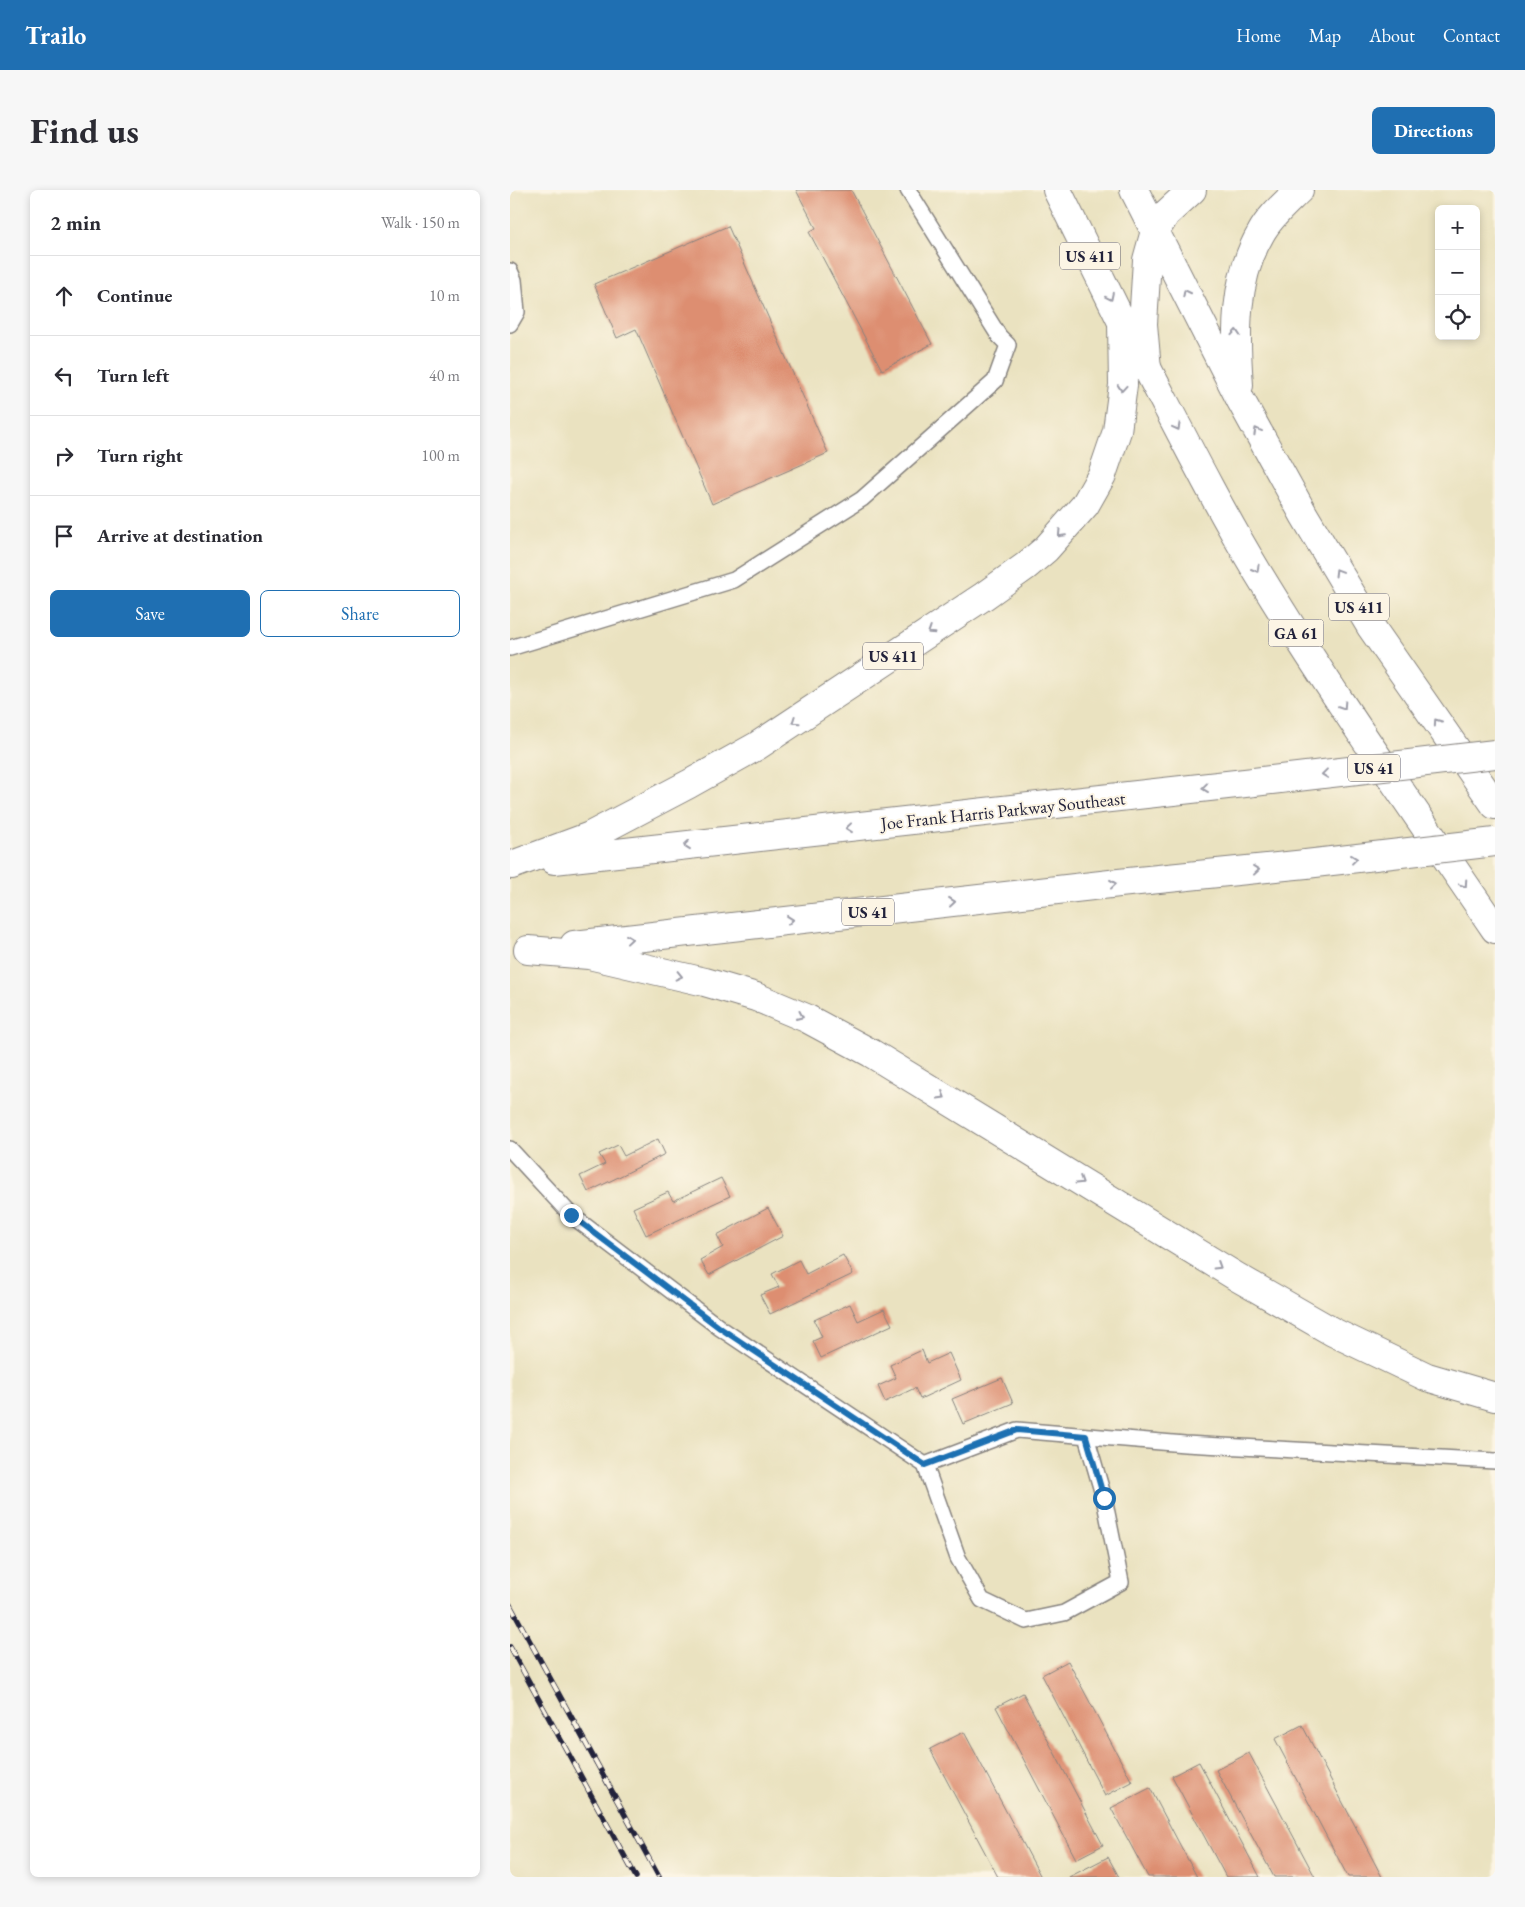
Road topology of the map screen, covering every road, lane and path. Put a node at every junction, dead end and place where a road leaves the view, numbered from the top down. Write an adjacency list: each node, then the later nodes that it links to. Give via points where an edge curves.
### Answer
1 (908, 190): 12 (lane, via 999,336 1008,345 995,381 862,499 734,580)
2 (1057, 190): 8 (main road, US 411, one-way to 8)
3 (1134, 190): 6 (main road, US 411)
4 (1192, 190): 6 (main road, via 1166,214)
5 (1299, 190): 11 (main road, one-way to 5, via 1235,341 1242,281 1262,232)
6 (1155, 231): 10 (main road, via 1147,260 1144,292); 11 (main road, US 411, one-way to 6)
7 (510, 271): 9 (lane, via 517,312)
8 (1122, 322): 10 (main road, GA 61); 16 (main road, US 411, one-way to 16, via 1123,385 1117,431 1102,475 1086,505 1046,550 984,596 757,746 590,836)
9 (510, 324)
10 (1147, 369): 17 (main road, GA 61, one-way to 17, via 1258,572 1351,718)
11 (1240, 399): 14 (main road, US 411, one-way to 11, via 1371,627)
12 (510, 648)
13 (1495, 754): 16 (main road, Joe Frank Harris Parkway Southeast / US 41, one-way to 16, bridge)
14 (1495, 805)
15 (1495, 842): 18 (main road, US 41, one-way to 15, bridge)
16 (511, 865)
17 (1495, 929)
18 (519, 951): 20 (main road, one-way to 20, via 588,955 705,982 756,997 806,1018 871,1053 1237,1277 1333,1332 1427,1377)
19 (510, 1149): 23 (lane, via 571,1215 720,1328)
20 (1495, 1398)
21 (1086, 1436): 22 (lane); 23 (lane, via 1017,1430); 23 (lane, via 1104,1498 1121,1582 1064,1613 1026,1621 982,1600 958,1558)
22 (1495, 1461)
23 (925, 1465)

